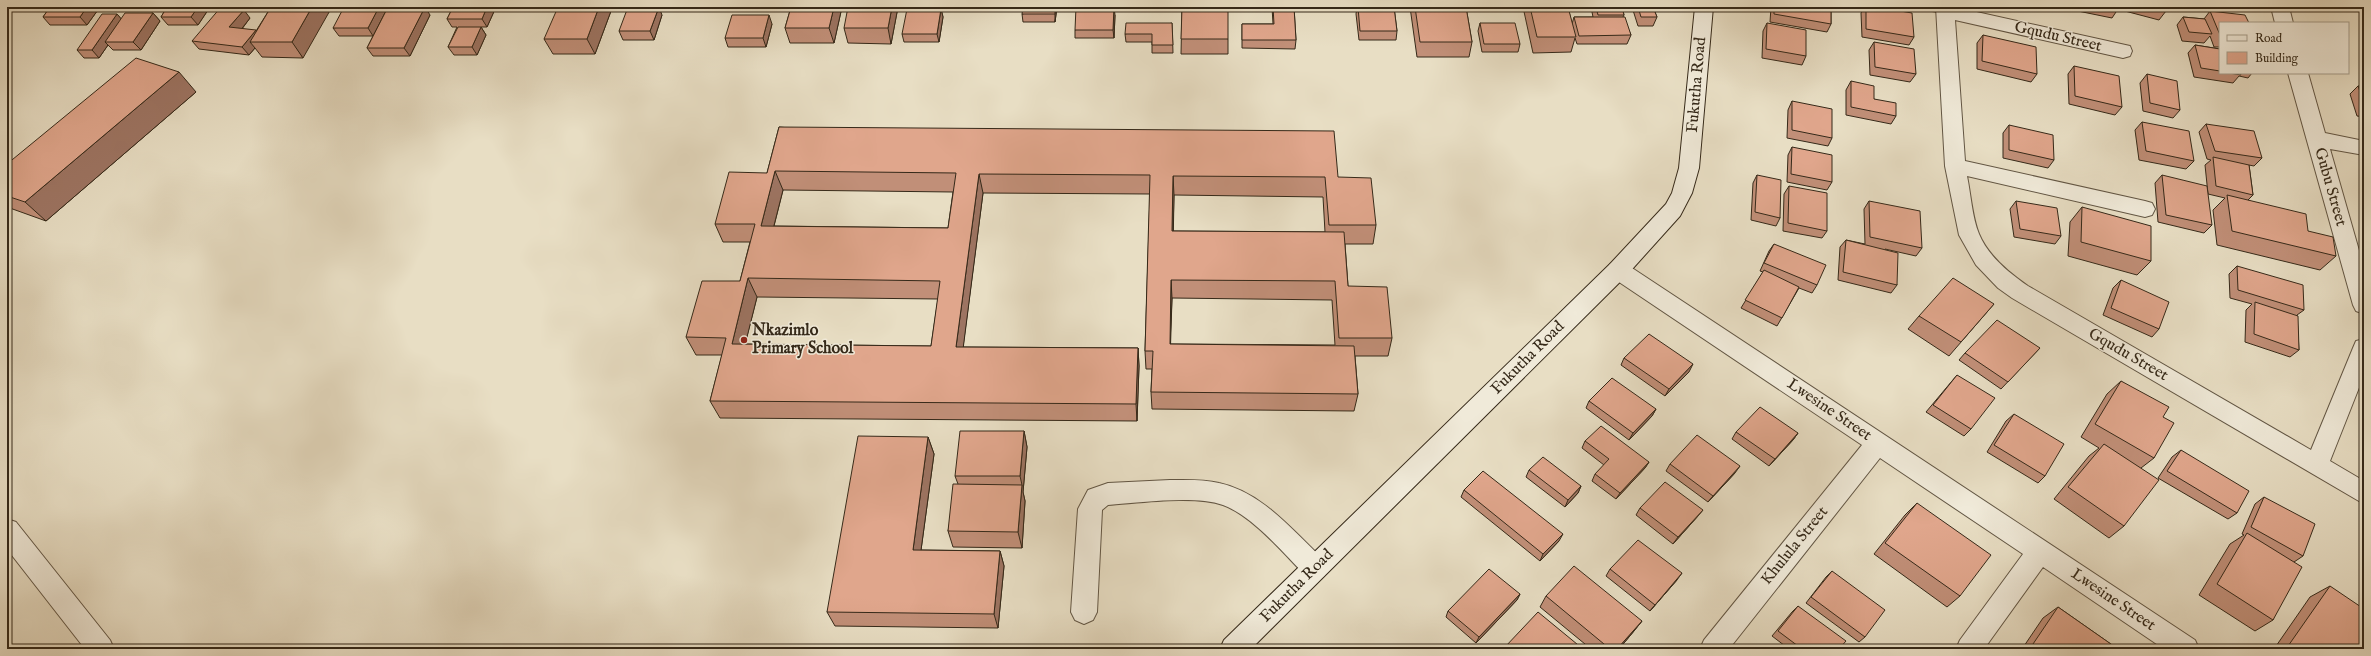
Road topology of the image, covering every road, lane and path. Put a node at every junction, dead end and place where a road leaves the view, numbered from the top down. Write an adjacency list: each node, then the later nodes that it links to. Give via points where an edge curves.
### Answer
1 (1704, 7): 11 (street, Fukutha Road, via 1689,168 1682,193 1673,210)
2 (2280, 7): 4 (street)
3 (1945, 9): 5 (street, Gqudu Street); 9 (street, Gqudu Street)
4 (2284, 22)
5 (2123, 51)
6 (2298, 74): 7 (street, Gubu Street)
7 (2316, 139): 8 (street, Gubu Street); 12 (street, Gubu Street)
8 (2364, 148)
9 (1955, 166): 10 (street); 15 (street, Gqudu Street, via 1968,235 1983,259 2006,282)
10 (2145, 209)
11 (1618, 270): 14 (street, Lwesine Street); 19 (street, Fukutha Road)
12 (2364, 305)
13 (2364, 348): 15 (street)
14 (1878, 443): 18 (street, Lwesine Street); 23 (street, Khulula Street)
15 (2316, 465): 16 (street, Gqudu Street)
16 (2364, 493)
17 (7, 530): 21 (street)
18 (2040, 551): 24 (street); 25 (street, Lwesine Street)
19 (1315, 568): 20 (street, via 1245,505 1229,496 1210,491 1108,494 1096,498 1090,509); 22 (street, Fukutha Road)
20 (1084, 612)
21 (101, 649)
22 (1233, 649)
23 (1713, 649)
24 (1969, 649)
25 (2186, 649)

